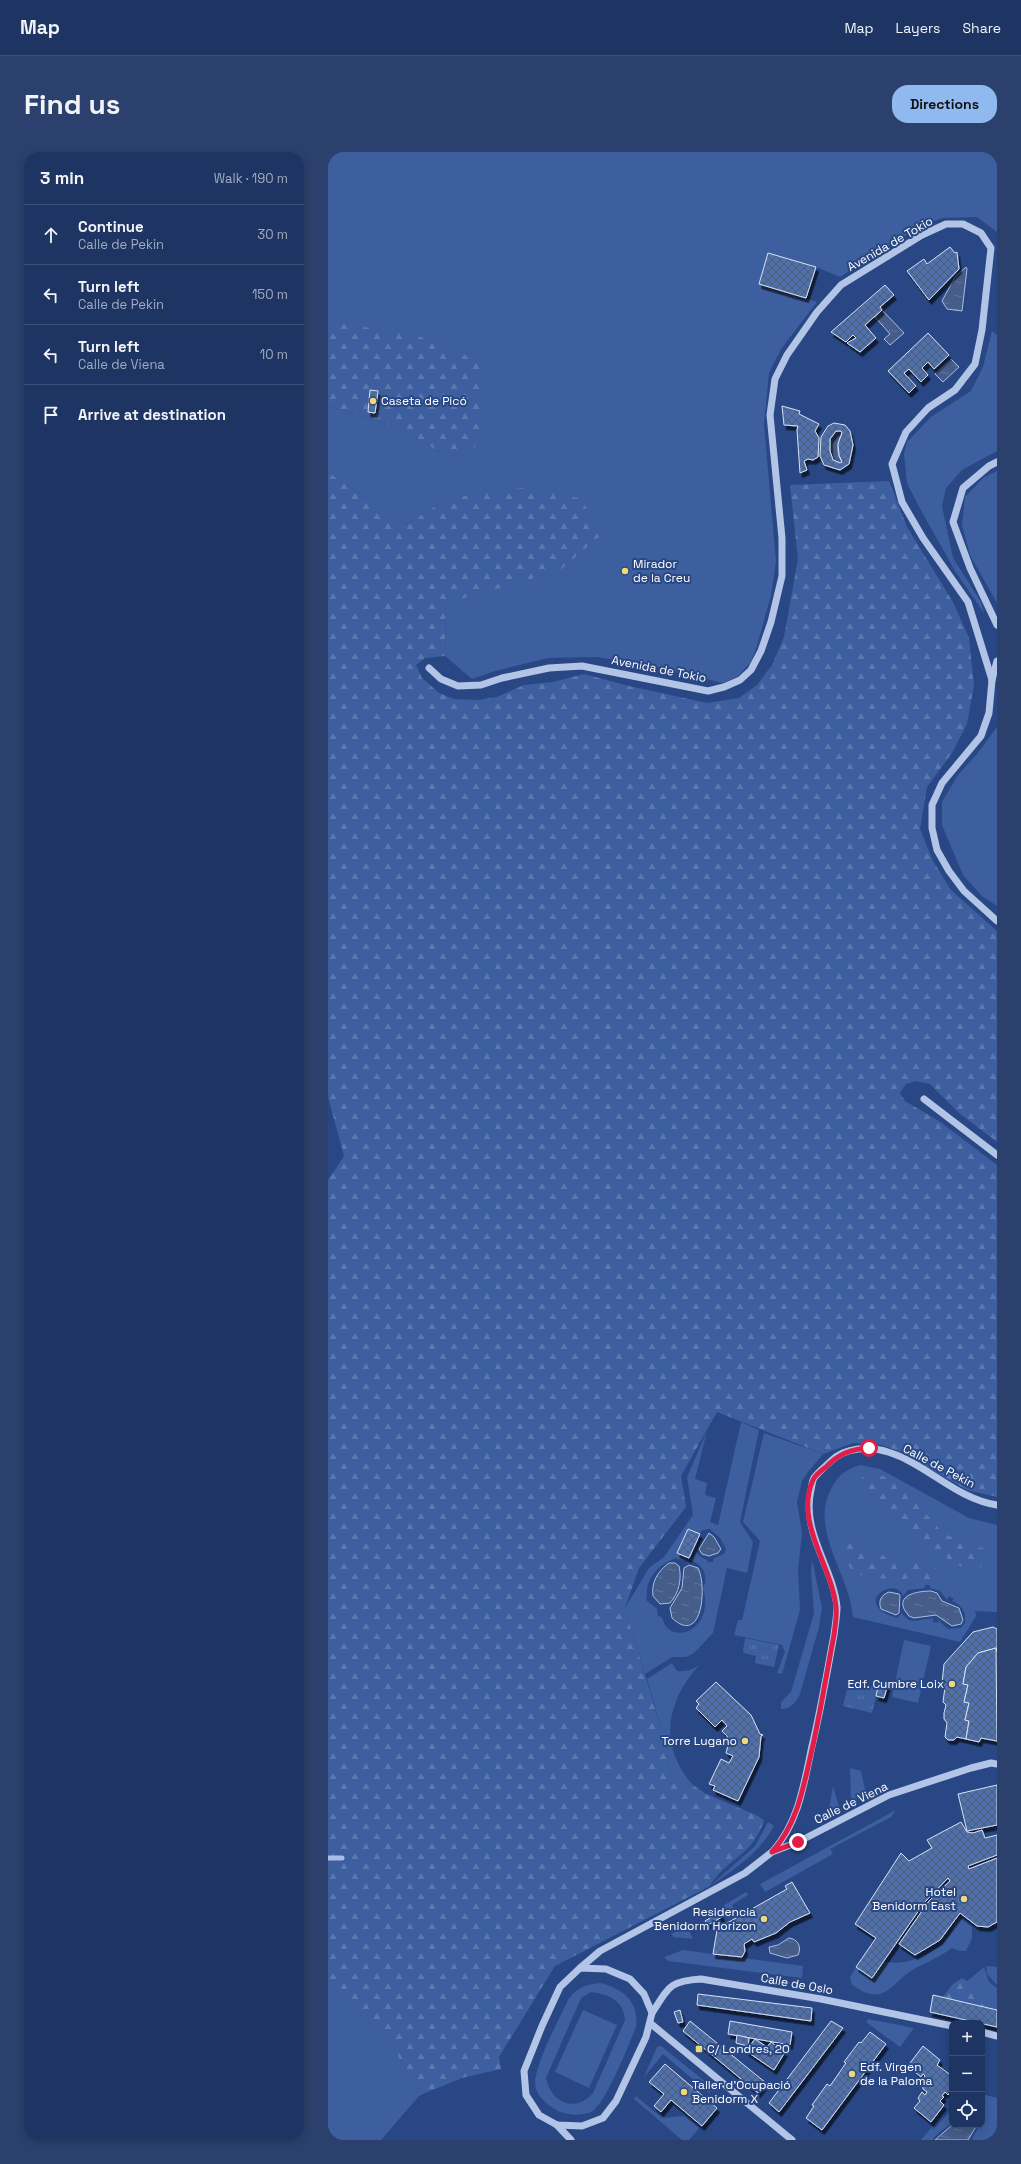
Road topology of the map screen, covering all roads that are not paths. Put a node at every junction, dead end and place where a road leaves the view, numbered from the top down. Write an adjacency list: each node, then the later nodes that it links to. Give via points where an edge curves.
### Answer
1 (994, 247): 5 (street, Avenida de Tokio, via 981,233 964,224 946,224 922,235 841,285 817,312 787,356 775,379 770,415 782,538 782,576 761,651 751,670 740,680 724,688 708,691 582,666 549,668 481,685 458,686 441,679); 6 (street, Avenida de Tokio, via 975,364 955,390 928,408 906,432 892,464 902,502 923,538 968,602)
2 (997, 462): 3 (street, via 963,488 953,522 970,568)
3 (997, 625)
4 (997, 661): 6 (street)
5 (429, 668)
6 (992, 680): 7 (street, Avenida de Tokio, via 989,713 981,736 942,783 932,805 932,828 938,850 949,871 964,891)
7 (997, 921)
8 (924, 1099): 9 (street)
9 (997, 1155)
10 (997, 1505): 12 (street, Calle de Pekin, via 978,1500 953,1488 916,1465 888,1452 869,1448 855,1449 836,1456 813,1479 809,1497 809,1518 836,1607 834,1635 801,1797 790,1827)
11 (997, 1764): 12 (street, Calle de Viena, via 971,1768 889,1795 798,1842)
12 (772, 1852): 13 (street, Calle de Viena, via 745,1873 600,1951)
13 (580, 1968): 14 (street, via 606,1969 630,1979 644,1994); 19 (street, via 560,1987 524,2070 526,2095 539,2115)
14 (652, 2012): 15 (street); 16 (street, Calle de Oslo, via 669,1988 682,1980 701,1979 821,1999)
15 (650, 2023): 19 (street, via 616,2101 603,2118 582,2126); 21 (street)
16 (949, 2025)
17 (985, 2033): 18 (street)
18 (997, 2036)
19 (557, 2125): 20 (street)
20 (571, 2140)
21 (792, 2140)

